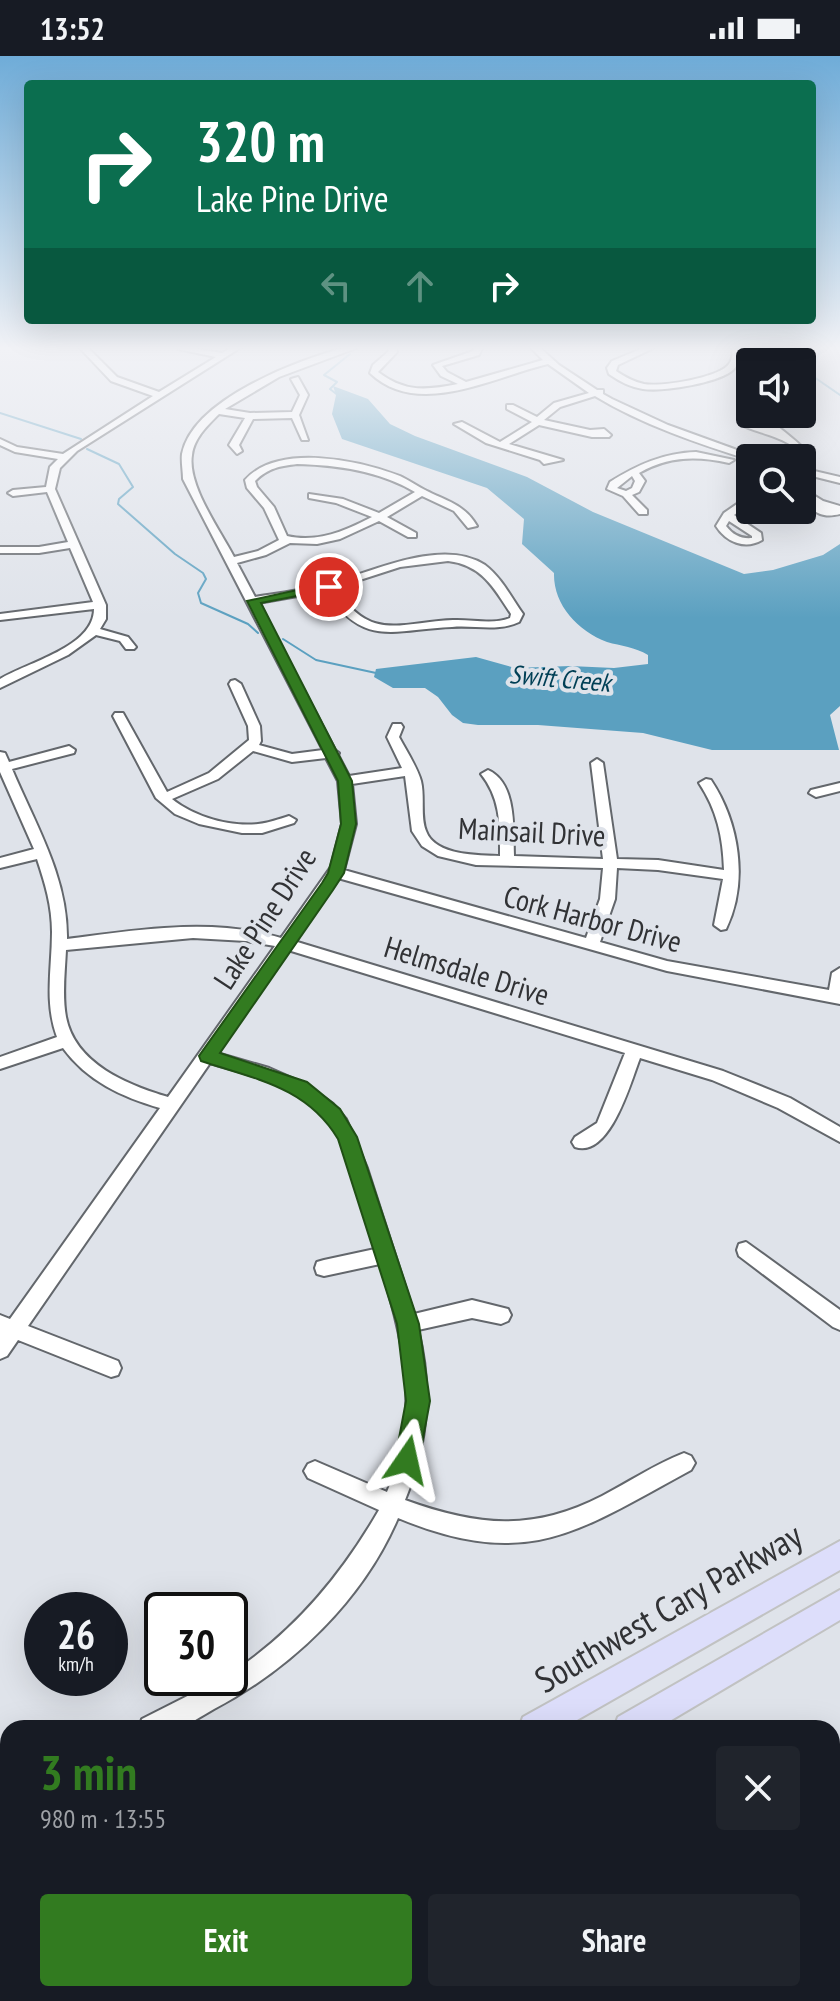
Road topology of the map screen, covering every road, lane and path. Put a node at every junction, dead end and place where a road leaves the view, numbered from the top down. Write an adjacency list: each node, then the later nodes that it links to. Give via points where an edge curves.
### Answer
1 (95, 437): 11 (street)
2 (193, 437): 33 (street, Lake Pine Drive, via 185,467)
3 (239, 437): 9 (street)
4 (485, 437): 8 (street)
5 (515, 437): 8 (street)
6 (692, 437): 10 (street)
7 (0, 442): 11 (street)
8 (501, 445): 12 (street)
9 (237, 451)
10 (736, 452)
11 (64, 457): 17 (street, via 52,472)
12 (544, 458)
13 (736, 462): 14 (street, via 691,454 659,458)
14 (633, 471): 20 (street, via 640,485); 20 (street, via 611,485)
15 (816, 474): 16 (street)
16 (840, 480)
17 (50, 489): 19 (street); 31 (street)
18 (423, 492): 27 (street); 28 (street, via 459,508); 30 (street, via 342,464 308,461 269,467 252,476 250,484)
19 (13, 493)
20 (626, 494): 25 (street)
21 (312, 496): 27 (street, via 340,499)
22 (816, 501): 23 (street)
23 (821, 504)
24 (736, 509): 26 (street)
25 (643, 512)
26 (728, 515)
27 (381, 517): 29 (street); 30 (street, via 317,541)
28 (472, 526)
29 (412, 535)
30 (285, 539): 33 (street, via 262,553)
31 (74, 544): 32 (street); 36 (street)
32 (0, 550)
33 (231, 558): 35 (street, Lake Pine Drive)
34 (329, 587): 34 (street, via 398,564 464,559 485,567 517,616 502,625 376,627 348,614); 35 (street)
35 (253, 601): 46 (street, Lake Pine Drive)
36 (100, 605): 37 (street); 38 (street)
37 (0, 617)
38 (96, 631): 39 (street, via 124,639); 40 (street)
39 (130, 647)
40 (0, 684)
41 (235, 684): 44 (street, via 256,731)
42 (119, 716): 55 (street)
43 (397, 727): 49 (street, Mainsail Drive, via 393,737)
44 (250, 746): 46 (street, via 292,758); 55 (street, via 199,786)
45 (69, 750): 48 (street)
46 (333, 753): 51 (street, Lake Pine Drive)
47 (597, 763): 59 (street)
48 (1, 764): 57 (street)
49 (411, 771): 51 (street); 58 (street, Mainsail Drive, via 416,820 427,843 452,857)
50 (488, 774): 58 (street, via 504,798)
51 (345, 781): 61 (street, Lake Pine Drive, via 349,824)
52 (706, 783): 62 (street, via 720,805 730,850)
53 (840, 787): 54 (street)
54 (816, 793)
55 (163, 798): 56 (street, via 181,813 242,829)
56 (289, 820)
57 (40, 852): 60 (street); 65 (street, via 54,892)
58 (507, 861): 59 (street, Mainsail Drive)
59 (612, 862): 62 (street, Mainsail Drive); 66 (street, via 610,898)
60 (0, 863)
61 (336, 873): 64 (street, Lake Pine Drive); 66 (street, Cork Harbor Drive)
62 (729, 875): 63 (street)
63 (721, 925)
64 (286, 944): 65 (street, Helmsdale Drive, via 201,931); 70 (street, Helmsdale Drive); 71 (street, Lake Pine Drive)
65 (61, 945): 69 (street, via 56,996)
66 (591, 945): 68 (street, Cork Harbor Drive, via 686,971)
67 (840, 973): 68 (street)
68 (838, 997)
69 (64, 1041): 72 (street); 73 (street, via 108,1082)
70 (635, 1050): 74 (street, Helmsdale Drive, via 741,1083); 75 (street, via 604,1127)
71 (208, 1056): 73 (street, Lake Pine Drive); 77 (street, via 301,1087 333,1114 347,1137)
72 (0, 1063)
73 (172, 1105): 82 (street, Lake Pine Drive)
74 (840, 1135)
75 (581, 1142)
76 (746, 1250): 80 (street)
77 (386, 1255): 78 (street); 81 (street)
78 (324, 1268)
79 (501, 1315): 81 (street, via 472,1309)
80 (840, 1321)
81 (408, 1324): 87 (street, via 418,1401)
82 (7, 1327): 83 (street, Lake Pine Drive); 84 (street)
83 (0, 1350)
84 (111, 1368)
85 (684, 1463): 87 (street, via 564,1524 522,1533 476,1533)
86 (315, 1471): 87 (street)
87 (394, 1504): 90 (street, via 359,1567 293,1641 250,1674)
88 (840, 1555): 91 (main road, Southwest Cary Parkway)
89 (840, 1604): 92 (main road)
90 (166, 1720)
91 (548, 1720)
92 (643, 1720)

